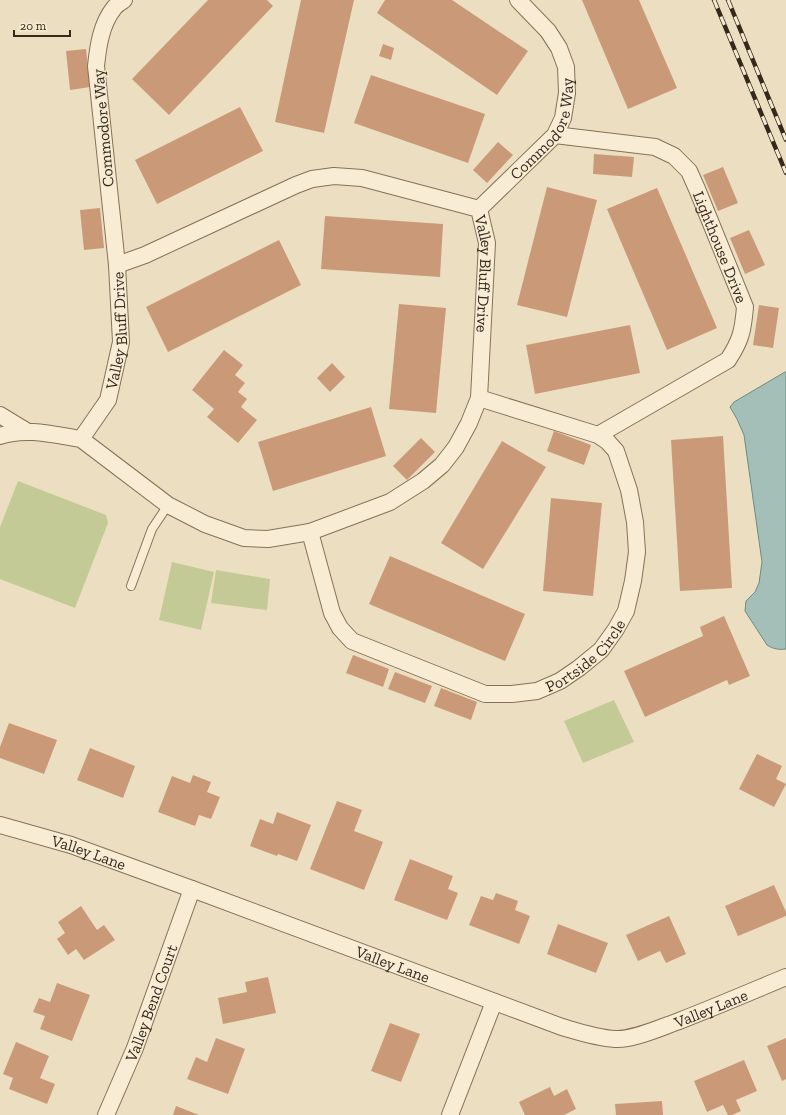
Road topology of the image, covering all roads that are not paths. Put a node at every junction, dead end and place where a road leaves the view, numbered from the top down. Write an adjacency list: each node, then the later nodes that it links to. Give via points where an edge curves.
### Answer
1 (124, 0): 5 (street, Commodore Way, via 114,7 103,28 96,66)
2 (518, 0): 3 (street, Commodore Way, via 548,31 559,48 566,67 567,93 563,118)
3 (555, 135): 4 (street, Commodore Way); 9 (street, Lighthouse Drive, via 655,147 674,156 688,171 697,189 745,307 744,327 738,344 728,360)
4 (479, 209): 5 (street, Valley Bluff Drive, via 362,178 334,176 312,179 296,184 145,255); 6 (street, Valley Bluff Drive, via 486,243)
5 (117, 265): 11 (street, Valley Bluff Drive, via 121,342 108,400)
6 (479, 398): 9 (street, Portside Circle); 13 (street, Valley Bluff Drive, via 456,447 442,465 423,481 390,502)
7 (0, 415): 8 (street, Valley Bluff Drive)
8 (28, 432): 10 (street, Valley Bluff Drive, via 11,432); 11 (street, Valley Bluff Drive)
9 (598, 435): 13 (street, Portside Circle, via 616,451 629,490 635,522 637,552 626,611 601,650 560,681 537,691 485,694 352,642 332,613)
10 (0, 436)
11 (81, 439): 12 (street, Valley Bluff Drive)
12 (168, 505): 13 (street, Valley Bluff Drive, via 204,524 244,538 268,539); 14 (lane, via 152,529)
13 (310, 532)
14 (131, 586)
15 (0, 825): 16 (street, Valley Lane, via 71,845)
16 (192, 889): 18 (street, Valley Lane); 19 (street, Valley Bend Court, via 135,1048)
17 (786, 977): 18 (street, Valley Lane, via 653,1031 616,1039 588,1035)
18 (494, 1002): 20 (street)
19 (106, 1115)
20 (450, 1115)

